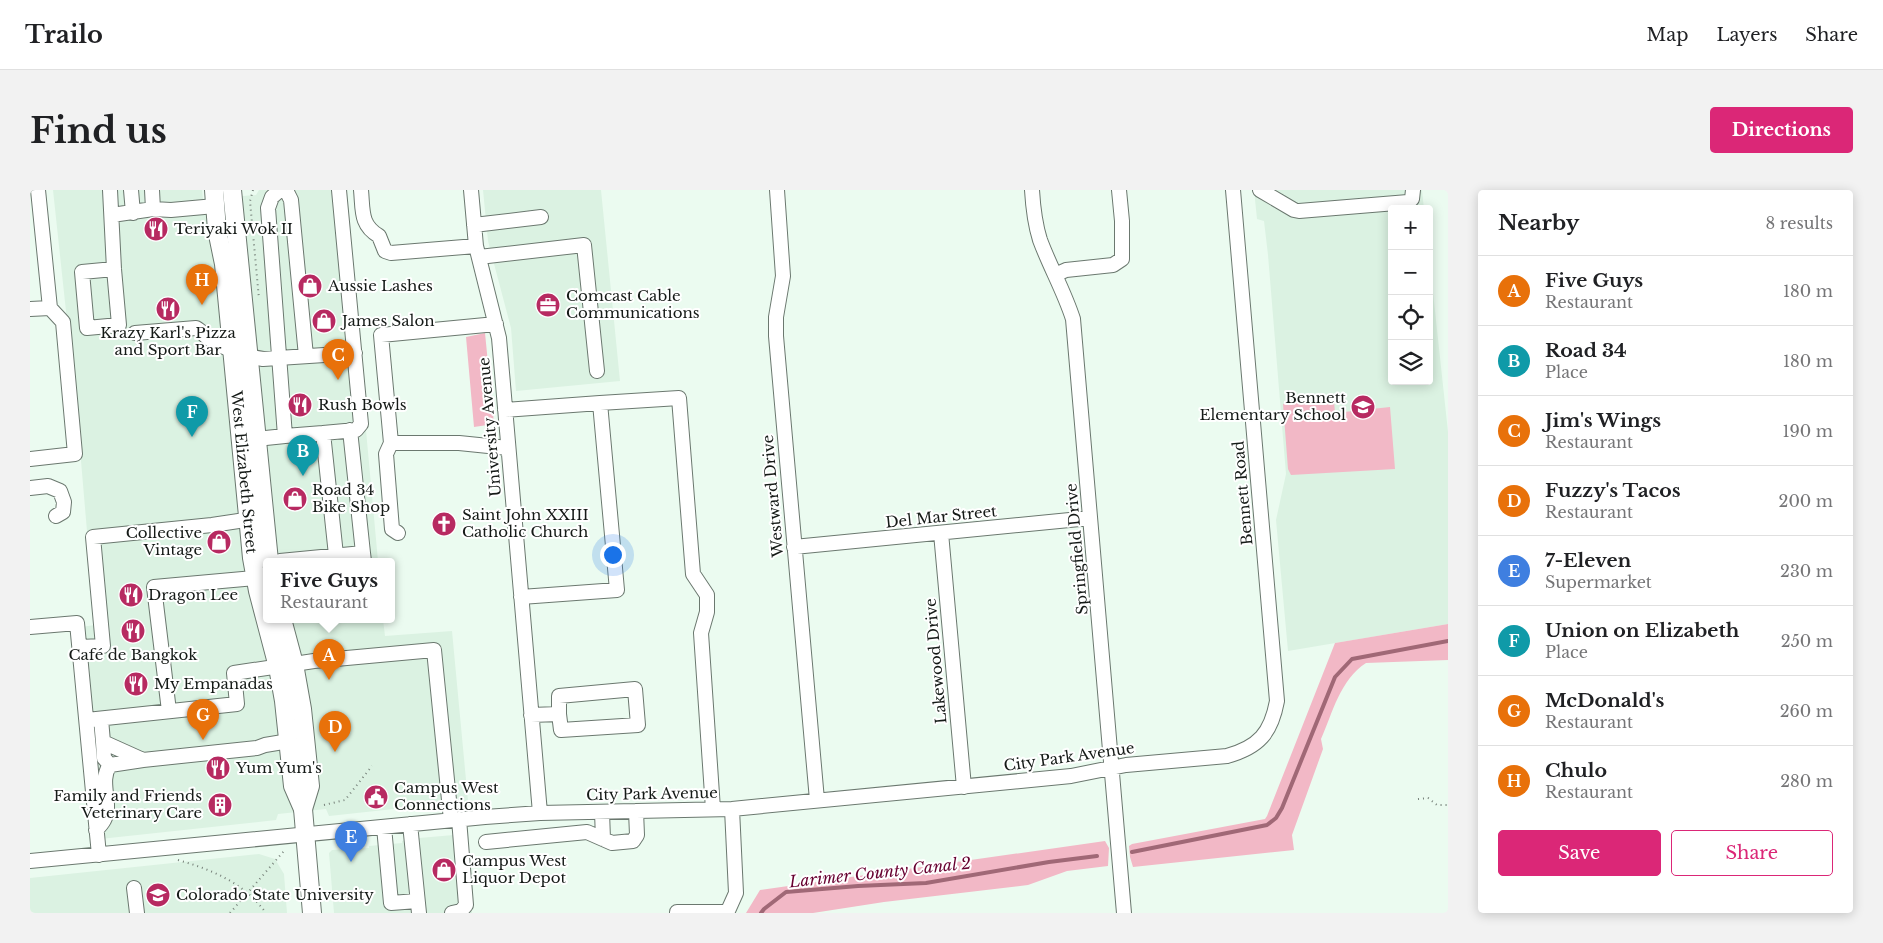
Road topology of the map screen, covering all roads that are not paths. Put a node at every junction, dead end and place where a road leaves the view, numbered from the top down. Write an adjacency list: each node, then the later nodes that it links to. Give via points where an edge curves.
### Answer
1 (38, 190): 26 (street)
2 (110, 190): 20 (street)
3 (131, 190): 19 (street)
4 (152, 190): 18 (street)
5 (232, 190): 33 (main road, West Elizabeth Street)
6 (280, 190): 34 (street, via 272,197 268,208)
7 (286, 190): 32 (street, via 291,200)
8 (339, 190): 31 (street)
9 (361, 190): 23 (street, via 364,219 370,230 379,236 385,251)
10 (471, 190): 22 (street, University Avenue)
11 (777, 190): 51 (street, Westward Drive, via 783,276 776,336)
12 (1032, 190): 25 (street, Springfield Drive, via 1035,222)
13 (1119, 190): 25 (street, via 1122,259 1113,265 1066,270)
14 (1233, 190): 68 (street, Bennett Road, via 1276,683 1274,718)
15 (1260, 190): 16 (street, via 1299,211 1408,202)
16 (1413, 190)
17 (215, 198): 18 (street, via 170,210); 30 (main road, West Elizabeth Street)
18 (153, 209): 19 (street)
19 (133, 213): 20 (street)
20 (112, 215): 24 (street)
21 (541, 217): 22 (street)
22 (474, 225): 23 (street, University Avenue)
23 (477, 251): 28 (street, University Avenue); 35 (street, via 584,245)
24 (114, 269): 24 (street, via 119,324 87,328 82,272)
25 (1055, 275): 47 (street, Springfield Drive, via 1073,318)
26 (50, 308): 27 (street); 44 (street, via 63,322 76,454)
27 (30, 309)
28 (496, 324): 37 (street, University Avenue); 42 (street, via 380,335)
29 (135, 333): 30 (street, via 196,328 211,341)
30 (232, 351): 33 (street); 48 (main road, West Elizabeth Street)
31 (355, 352): 32 (street); 38 (street, via 361,424 356,430)
32 (306, 356): 34 (street)
33 (249, 357): 34 (street); 41 (main road, West Elizabeth Street)
34 (279, 358): 40 (street)
35 (597, 371)
36 (600, 403): 37 (street); 57 (street, via 617,590); 77 (street, via 679,398 693,574 707,595 708,612 701,634)
37 (505, 410): 43 (street, University Avenue)
38 (350, 430): 39 (street); 53 (street)
39 (323, 433): 40 (street); 52 (street)
40 (286, 436): 41 (street)
41 (256, 439): 48 (main road, West Elizabeth Street)
42 (391, 443): 43 (street, via 458,442); 50 (street, via 386,454 392,529)
43 (508, 448): 57 (street, University Avenue)
44 (30, 459)
45 (30, 488): 46 (street, via 48,486 60,491 64,502 62,512)
46 (56, 516)
47 (1090, 518): 49 (street, Del Mar Street); 73 (street, Springfield Drive)
48 (255, 519): 54 (main road, West Elizabeth Street); 56 (main road, West Elizabeth Street); 61 (street, via 93,537 103,646)
49 (941, 533): 51 (street, Del Mar Street); 74 (street, Lakewood Drive)
50 (398, 534)
51 (794, 547): 75 (street, Westward Drive)
52 (336, 555): 53 (street); 55 (street)
53 (363, 557)
54 (268, 558)
55 (308, 558)
56 (261, 577): 63 (street, via 154,588)
57 (521, 597): 65 (street, University Avenue)
58 (274, 623): 62 (main road, West Elizabeth Street)
59 (282, 623): 62 (main road, West Elizabeth Street)
60 (30, 627): 61 (street, via 78,623)
61 (80, 647): 67 (street)
62 (286, 666): 63 (street, via 234,673 237,704); 70 (main road, West Elizabeth Street); 76 (main road, West Elizabeth Street, via 302,709 310,786); 82 (street, via 434,650)
63 (169, 711): 66 (street)
64 (559, 714): 64 (street, via 560,730 638,724 636,689 559,696); 65 (street)
65 (531, 715): 81 (street, University Avenue)
66 (101, 719): 67 (street); 69 (street)
67 (86, 720): 85 (street)
68 (1267, 732): 73 (street, City Park Avenue, via 1256,744 1227,756)
69 (103, 742): 71 (street); 72 (street, via 104,758)
70 (288, 742): 71 (street); 76 (main road, West Elizabeth Street, via 293,786)
71 (143, 760): 72 (street)
72 (110, 765): 85 (street, via 105,777 105,819)
73 (1111, 768): 74 (street, City Park Avenue, via 1071,776); 98 (street, Springfield Drive)
74 (964, 787): 75 (street, City Park Avenue)
75 (817, 800): 78 (street, City Park Avenue)
76 (303, 809): 86 (main road, West Elizabeth Street)
77 (713, 809): 78 (street, City Park Avenue); 79 (street, City Park Avenue)
78 (732, 809): 93 (street, via 736,893)
79 (636, 811): 80 (street, City Park Avenue); 87 (street, via 637,834 633,841 612,843)
80 (602, 812): 81 (street, City Park Avenue); 87 (street)
81 (540, 813): 82 (street, City Park Avenue)
82 (455, 820): 83 (street, City Park Avenue); 96 (street, via 466,905 462,911)
83 (410, 824): 84 (street, City Park Avenue); 92 (street)
84 (384, 827): 86 (street, City Park Avenue); 92 (street, via 391,903)
85 (96, 830): 89 (street)
86 (305, 835): 89 (street, City Park Avenue); 95 (main road, West Elizabeth Street)
87 (603, 839): 88 (street, via 586,832)
88 (486, 842)
89 (99, 855): 90 (street, City Park Avenue)
90 (30, 861)
91 (134, 888): 94 (street)
92 (418, 907)
93 (727, 912): 97 (street)
94 (137, 913)
95 (312, 913)
96 (452, 913)
97 (677, 913)
98 (1124, 913)

